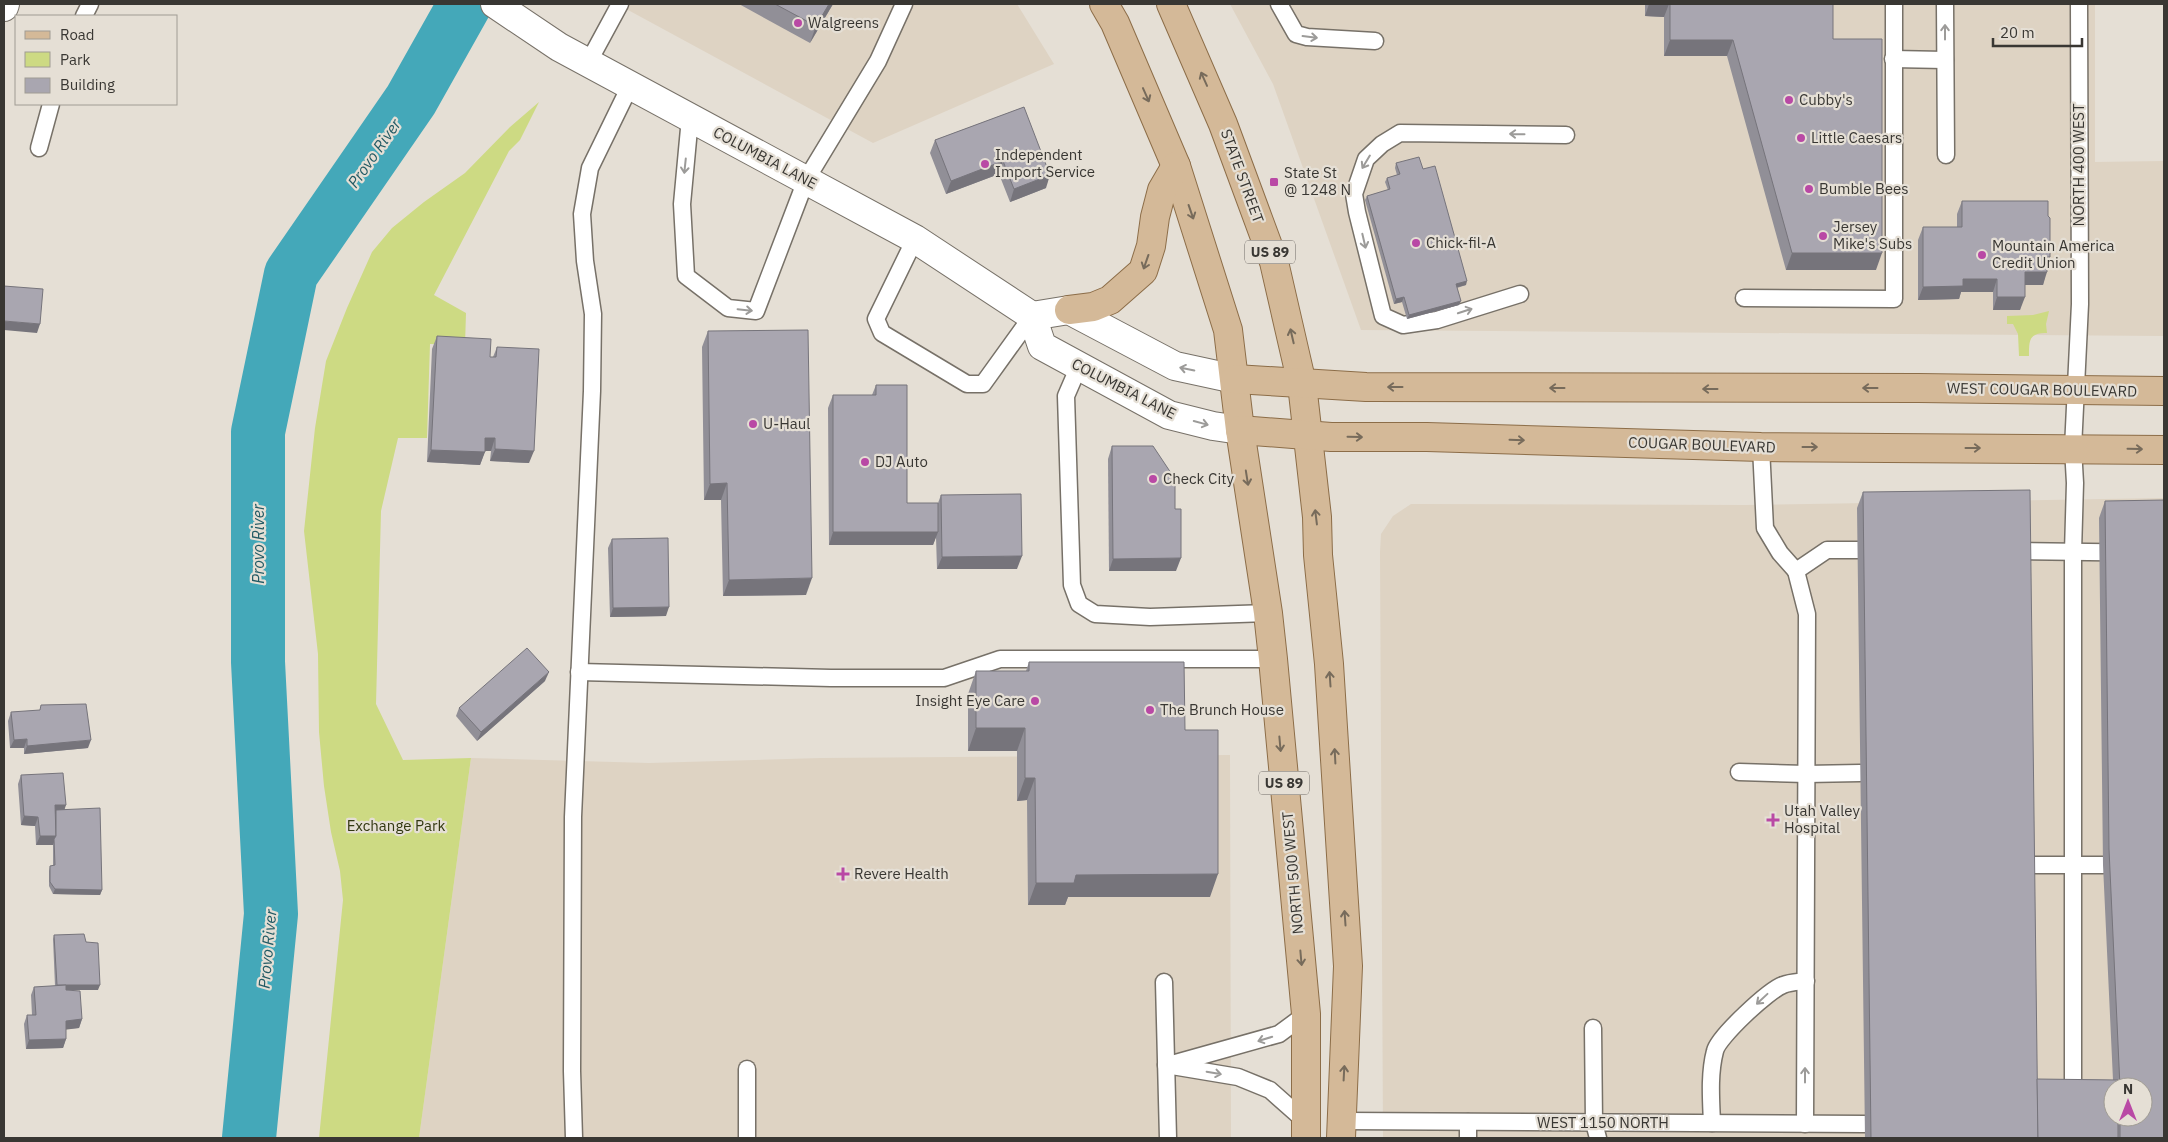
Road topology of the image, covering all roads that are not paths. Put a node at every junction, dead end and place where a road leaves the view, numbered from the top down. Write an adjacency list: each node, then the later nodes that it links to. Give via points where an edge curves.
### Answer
1 (495, 4): 13 (main road, COLUMBIA LANE)
2 (620, 4): 13 (lane)
3 (904, 4): 21 (lane, via 878,61)
4 (1104, 4): 20 (main road, US 89, one-way to 20, via 1118,29)
5 (1171, 4): 29 (main road, STATE STREET / US 89, one-way to 5, via 1274,262 1223,124)
6 (1279, 4): 10 (lane, one-way to 10, via 1296,34)
7 (1894, 4): 11 (lane)
8 (1945, 4): 12 (lane, one-way to 8)
9 (2078, 4): 30 (lane, NORTH 400 WEST, via 2080,304)
10 (1375, 41)
11 (1893, 59): 12 (lane); 24 (lane, via 1894,299)
12 (1945, 60): 19 (lane)
13 (588, 63): 14 (main road, COLUMBIA LANE)
14 (630, 86): 16 (main road, COLUMBIA LANE); 44 (lane, via 590,168 582,214 593,314)
15 (51, 105): 18 (lane)
16 (690, 118): 21 (main road, COLUMBIA LANE); 21 (lane, one-way to 21, via 682,204 686,276 728,308 756,311)
17 (1566, 135): 23 (lane, one-way to 23, via 1400,133 1366,159 1359,175 1354,194 1357,212 1383,316 1404,325 1438,320)
18 (39, 148)
19 (1946, 155)
20 (1176, 166): 25 (main road, one-way to 25, via 1162,190 1152,246 1143,271 1110,300 1093,307); 28 (main road, US 89, one-way to 28, via 1224,312)
21 (806, 180): 22 (main road, COLUMBIA LANE)
22 (915, 240): 26 (main road, COLUMBIA LANE); 26 (lane, via 876,319 882,333 967,384 983,384)
23 (1520, 294)
24 (1744, 298)
25 (1069, 310): 26 (main road); 28 (main road, one-way to 25, via 1175,366)
26 (1032, 316): 27 (main road, COLUMBIA LANE, via 1042,346)
27 (1079, 366): 32 (main road, COLUMBIA LANE, one-way to 32, via 1169,415); 42 (lane, via 1066,396 1072,585 1078,604 1095,614 1150,617)
28 (1235, 378): 29 (main road); 32 (main road, US 89)
29 (1302, 384): 30 (main road, WEST COUGAR BOULEVARD, one-way to 29, via 1366,387); 33 (main road, US 89)
30 (2076, 390): 31 (main road, WEST COUGAR BOULEVARD); 35 (lane, NORTH 400 WEST)
31 (2164, 391)
32 (1240, 430): 33 (main road, COUGAR BOULEVARD); 42 (main road, NORTH 500 WEST / US 89, one-way to 42)
33 (1306, 435): 34 (main road, COUGAR BOULEVARD, one-way to 34); 63 (main road, US 89, one-way to 33, via 1348,966 1317,517)
34 (1761, 447): 35 (main road, COUGAR BOULEVARD, one-way to 35); 41 (lane, via 1765,528)
35 (2073, 448): 36 (main road, COUGAR BOULEVARD, one-way to 36); 39 (lane, NORTH 400 WEST)
36 (2164, 450)
37 (1894, 551): 41 (lane, via 1828,550)
38 (1994, 551): 39 (lane)
39 (2073, 552): 40 (lane); 49 (lane, NORTH 400 WEST)
40 (2164, 553)
41 (1796, 571): 47 (lane, via 1807,614)
42 (1268, 613): 43 (main road, NORTH 500 WEST / US 89)
43 (1273, 659): 44 (lane, via 1000,659 944,678); 53 (main road, NORTH 500 WEST / US 89, one-way to 53)
44 (579, 672): 66 (lane, via 573,817)
45 (1739, 772): 47 (lane)
46 (1860, 773): 47 (lane)
47 (1806, 774): 51 (lane)
48 (2028, 865): 49 (lane)
49 (2073, 865): 50 (lane); 57 (lane, NORTH 400 WEST)
50 (2103, 865)
51 (1806, 981): 59 (lane, one-way to 59, via 1784,984 1770,992 1715,1048 1711,1080); 60 (lane, one-way to 51)
52 (1164, 982): 55 (lane)
53 (1306, 1014): 55 (lane, one-way to 55, via 1279,1034); 62 (main road, NORTH 500 WEST / US 89)
54 (1593, 1028): 65 (lane)
55 (1166, 1065): 62 (lane, one-way to 62, via 1238,1077 1270,1090); 68 (lane)
56 (747, 1069): 67 (lane)
57 (2073, 1093)
58 (1468, 1122): 63 (lane, WEST 1150 NORTH); 64 (lane, WEST 1150 NORTH); 69 (lane)
59 (1712, 1123): 60 (lane, WEST 1150 NORTH); 65 (lane, WEST 1150 NORTH)
60 (1805, 1124): 61 (lane, WEST 1150 NORTH)
61 (1865, 1124)
62 (1305, 1130)
63 (1342, 1130)
64 (1493, 1130): 65 (lane, WEST 1150 NORTH)
65 (1596, 1130)
66 (574, 1138)
67 (747, 1138)
68 (1168, 1138)
69 (1468, 1138)

